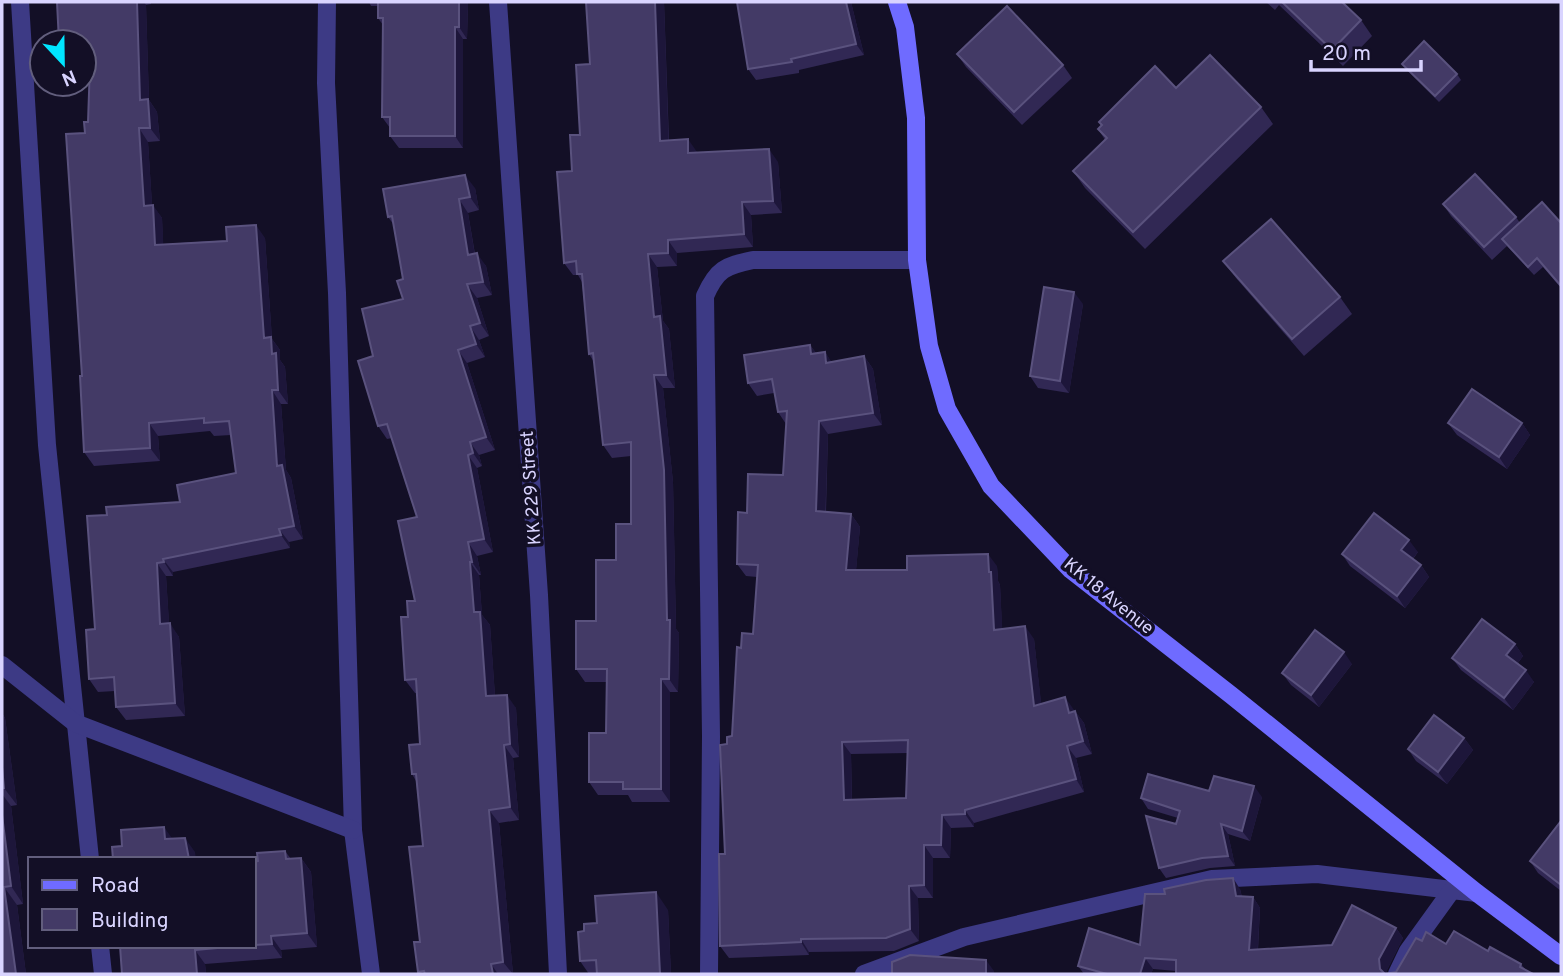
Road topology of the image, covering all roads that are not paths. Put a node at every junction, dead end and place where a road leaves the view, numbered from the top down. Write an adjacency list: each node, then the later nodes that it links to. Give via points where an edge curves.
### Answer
1 (20, 2): 7 (street, via 47,445)
2 (327, 2): 8 (street)
3 (498, 2): 16 (street, KK 229 Street, via 539,595)
4 (897, 2): 5 (main road, KK 18 Avenue, via 905,27 916,118)
5 (917, 260): 11 (main road, KK 18 Avenue, via 929,346 947,409 991,486 1071,570); 17 (street, via 753,260 728,265 713,278 705,296)
6 (2, 665): 7 (street)
7 (75, 723): 8 (street); 9 (street)
8 (353, 830): 15 (street)
9 (90, 857)
10 (1452, 890): 11 (street); 18 (street, via 1317,874 1212,879 964,937); 19 (street)
11 (1477, 893): 13 (main road, KK 18 Avenue)
12 (100, 948): 14 (street)
13 (1561, 956)
14 (103, 974)
15 (371, 974)
16 (558, 974)
17 (709, 974)
18 (864, 974)
19 (1397, 974)

